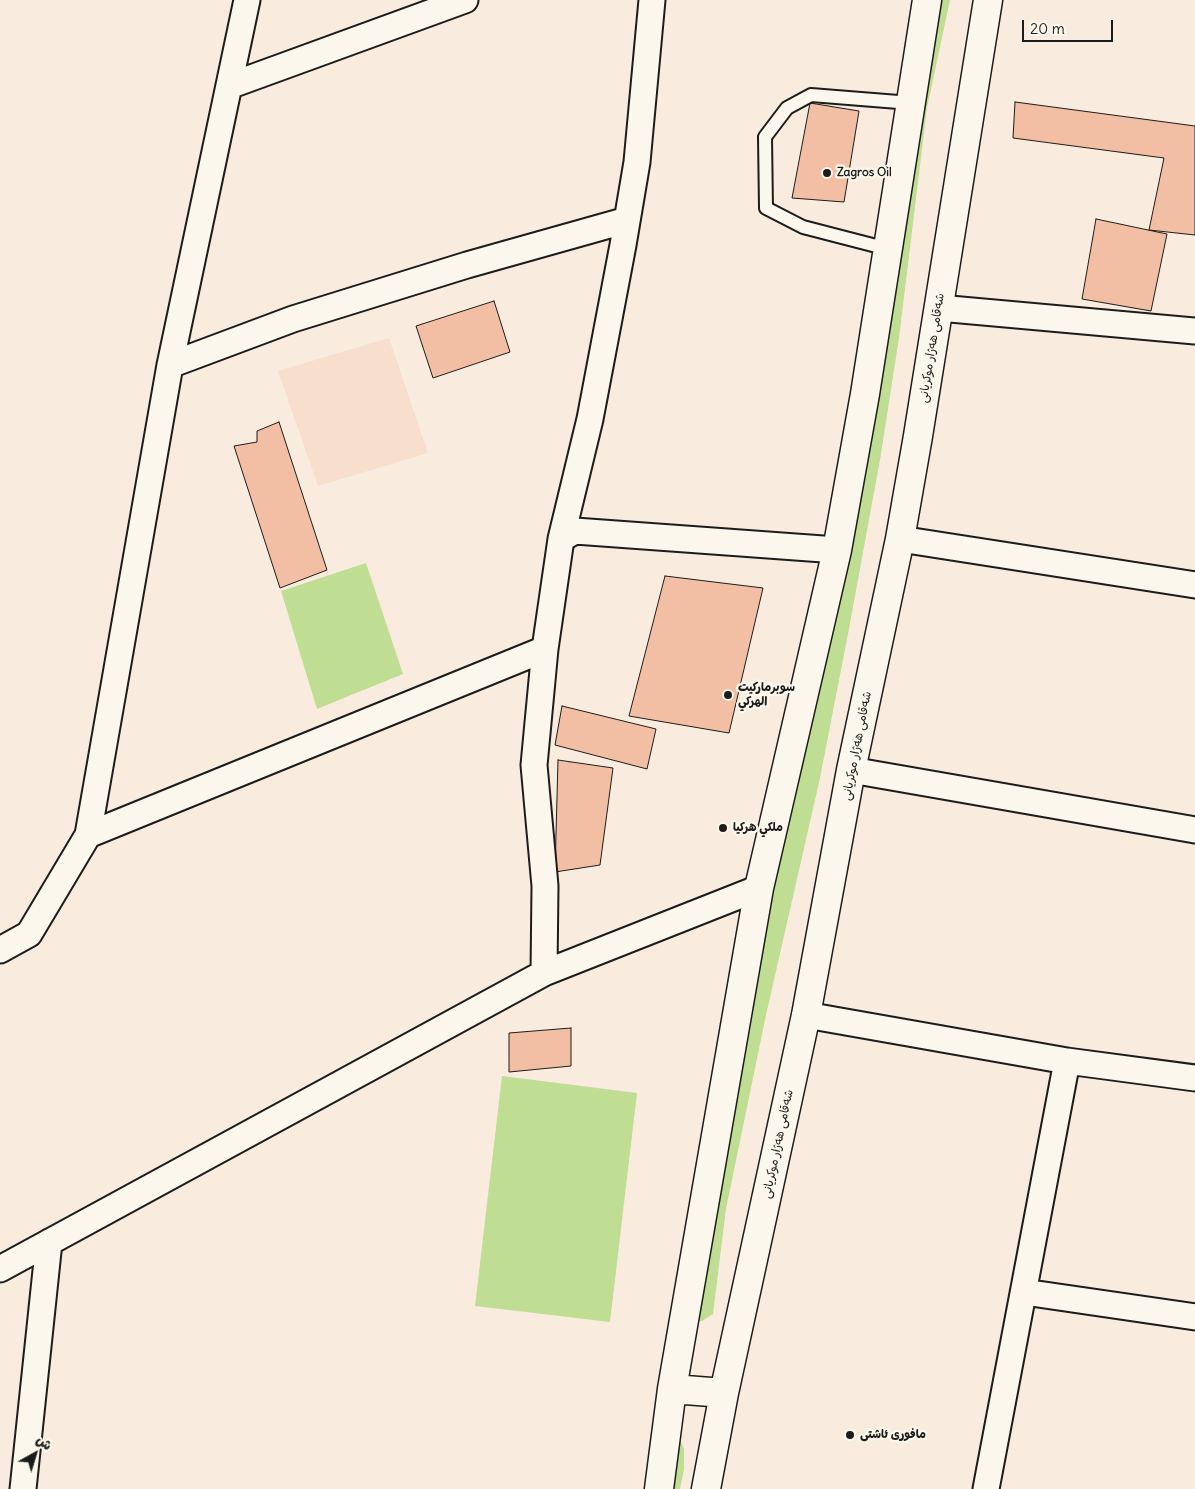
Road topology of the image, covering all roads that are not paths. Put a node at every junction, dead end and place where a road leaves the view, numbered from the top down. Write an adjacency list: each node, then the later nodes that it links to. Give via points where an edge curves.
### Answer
1 (247, 0): 6 (street)
2 (465, 0): 6 (street)
3 (652, 0): 8 (street, via 637,162)
4 (927, 0): 7 (highway)
5 (988, 0): 10 (highway, شەقامی ھەژار موکریانی)
6 (229, 86): 12 (street)
7 (910, 103): 9 (highway); 9 (lane, via 811,95 787,108 765,137 766,208 803,227)
8 (627, 220): 12 (street, via 293,319); 13 (street, via 590,419)
9 (888, 249): 15 (highway)
10 (939, 308): 11 (street); 14 (highway, شەقامی ھەژار موکریانی)
11 (1195, 332)
12 (170, 365): 20 (street)
13 (561, 539): 15 (street, via 575,530); 17 (street)
14 (900, 539): 16 (street); 18 (highway, شەقامی ھەژار موکریانی)
15 (837, 550): 21 (highway)
16 (1195, 585)
17 (545, 649): 20 (street); 23 (street, via 534,765 545,886)
18 (851, 770): 19 (street); 24 (highway, شەقامی ھەژار موکریانی)
19 (1195, 830)
20 (88, 835): 22 (street, via 29,934)
21 (759, 888): 23 (street); 31 (highway)
22 (0, 950)
23 (544, 973): 27 (street)
24 (806, 1015): 25 (street); 32 (highway, شەقامی ھەژار موکریانی)
25 (1068, 1061): 26 (street); 29 (street)
26 (1195, 1078)
27 (49, 1242): 28 (street); 33 (street)
28 (0, 1269)
29 (1024, 1292): 30 (street); 36 (street)
30 (1195, 1317)
31 (672, 1389): 32 (highway); 34 (highway)
32 (724, 1393): 35 (highway, شەقامی ھەژار موکریانی)
33 (22, 1489)
34 (659, 1489)
35 (706, 1489)
36 (986, 1489)

